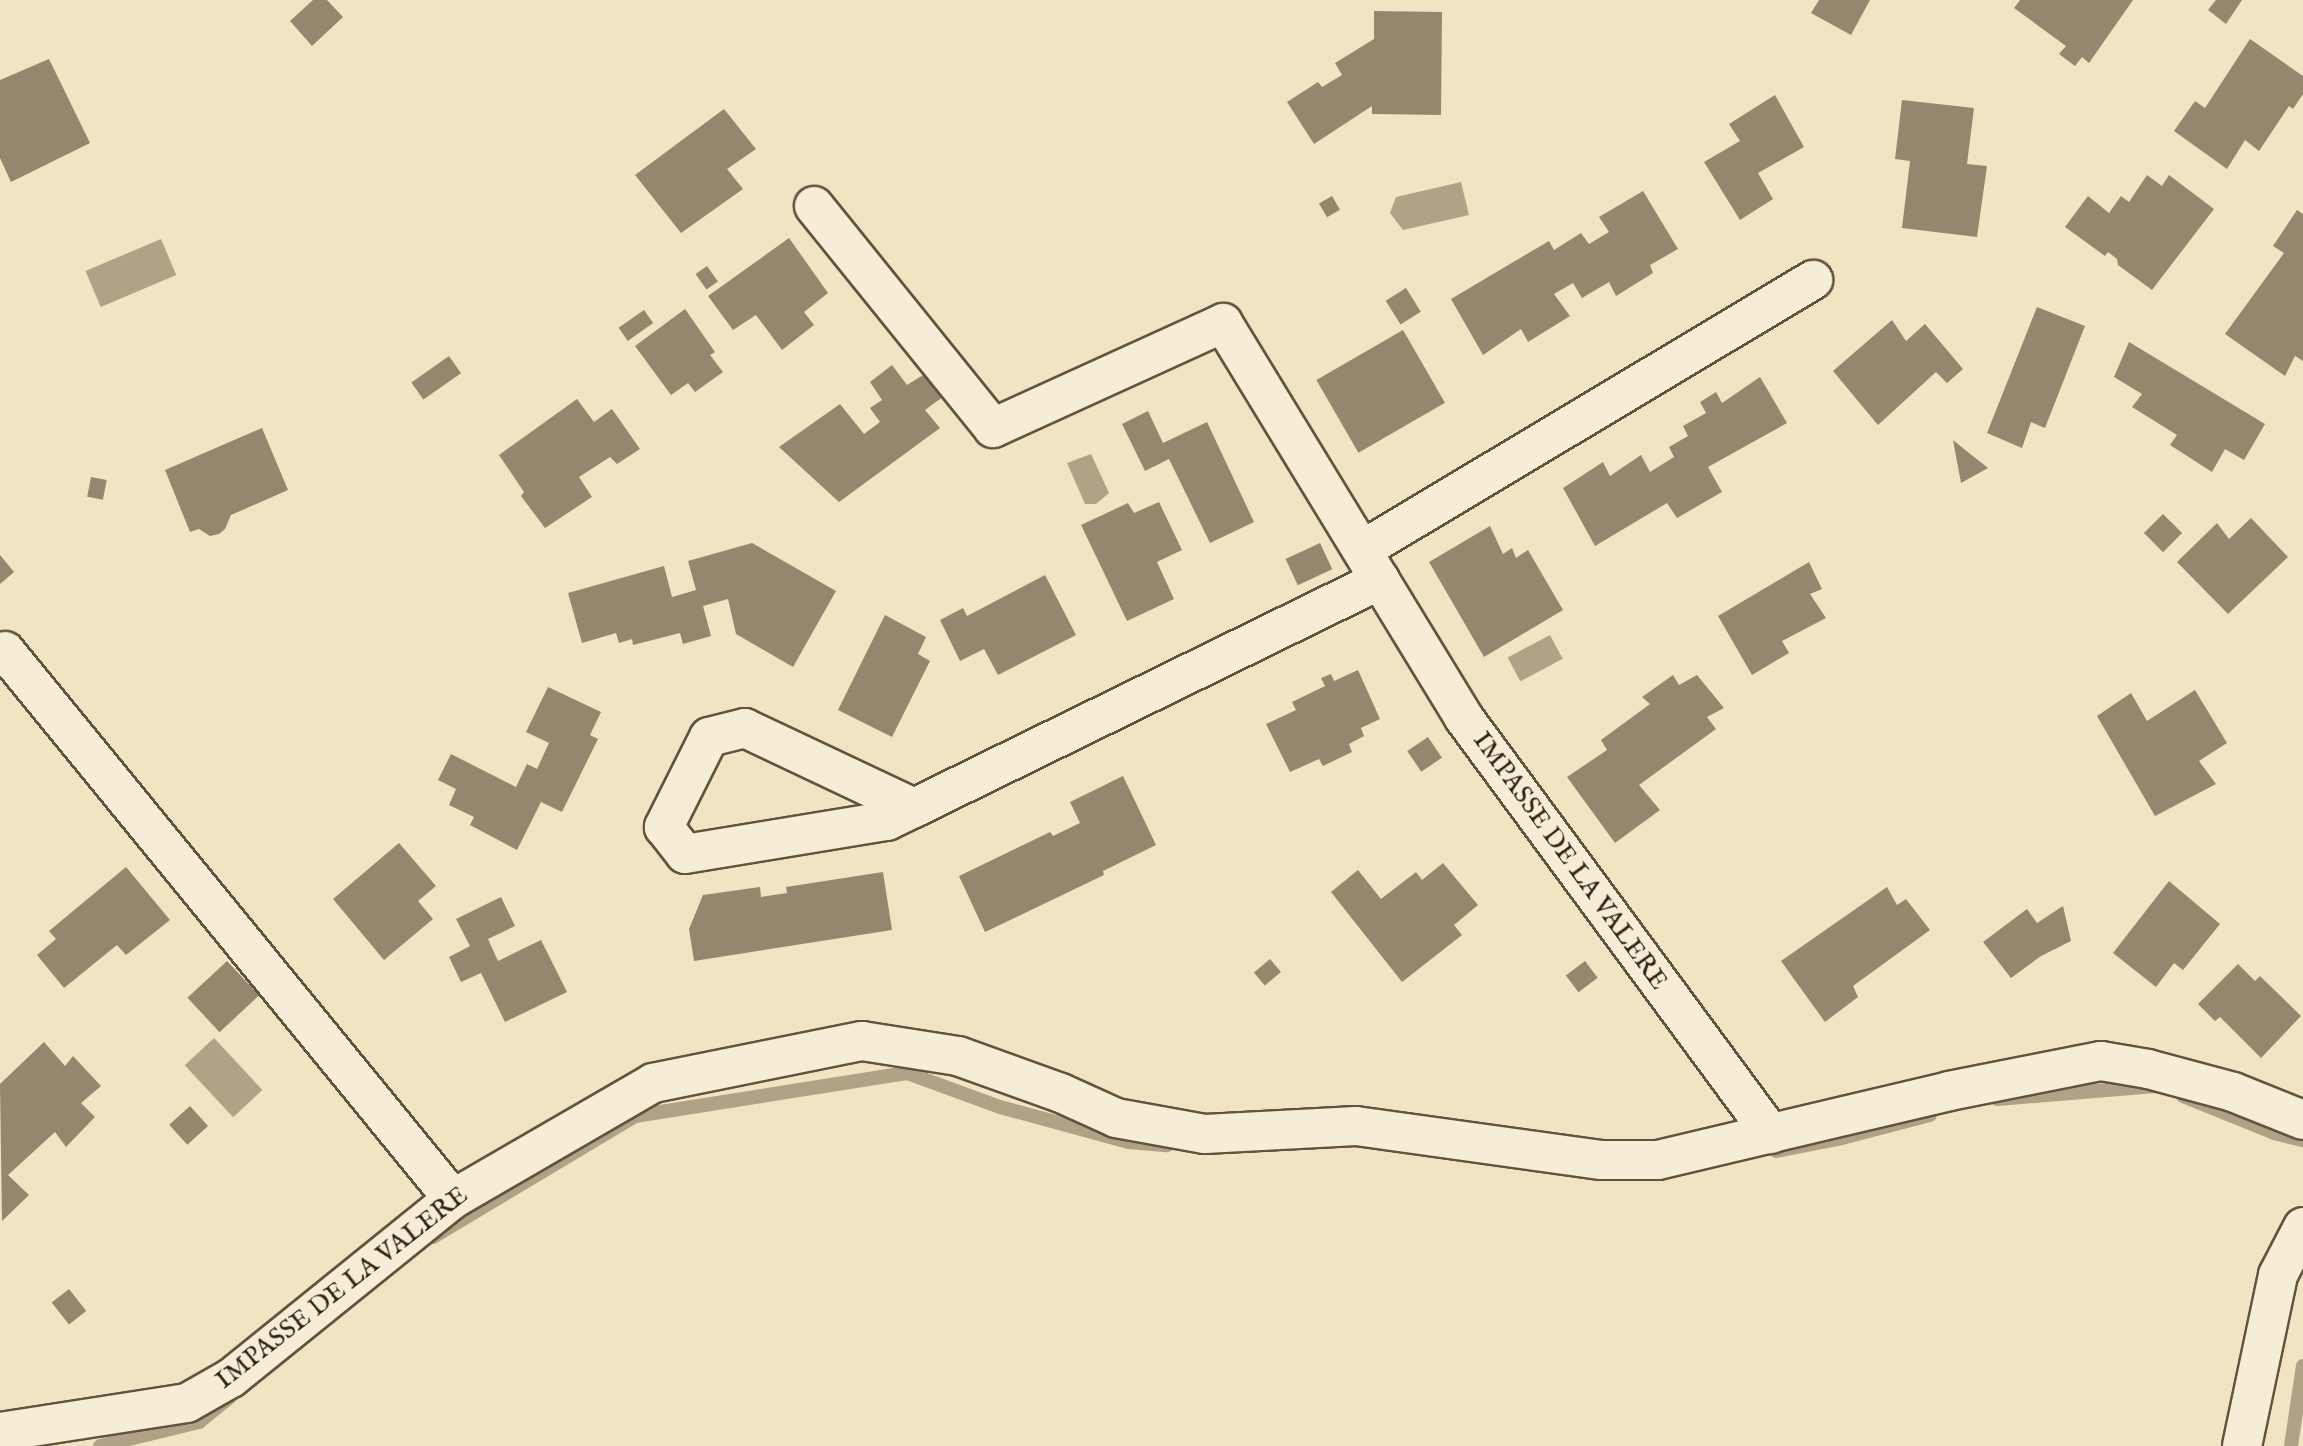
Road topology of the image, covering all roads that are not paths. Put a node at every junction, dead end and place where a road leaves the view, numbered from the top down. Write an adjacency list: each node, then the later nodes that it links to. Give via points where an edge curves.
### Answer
1 (814, 206): 3 (street, IMPASSE DE LA VALERE, via 993,428 1223,323)
2 (1813, 280): 3 (street)
3 (1371, 565): 5 (street); 7 (street, IMPASSE DE LA VALERE, via 1464,718)
4 (5, 651): 8 (street)
5 (914, 808): 5 (street, via 887,821 685,854 664,827 709,737 746,728)
6 (2303, 1120): 7 (street, IMPASSE DE LA VALERE, via 2233,1092 2101,1061 1949,1091)
7 (1771, 1134): 8 (street, IMPASSE DE LA VALERE, via 1658,1160 1601,1160 1356,1126 1205,1134 1116,1118 958,1056 862,1041 653,1083)
8 (453, 1199): 10 (street, IMPASSE DE LA VALERE, via 231,1378 187,1403)
9 (2303, 1227): 11 (street, via 2278,1275)
10 (0, 1432)
11 (2242, 1446)

